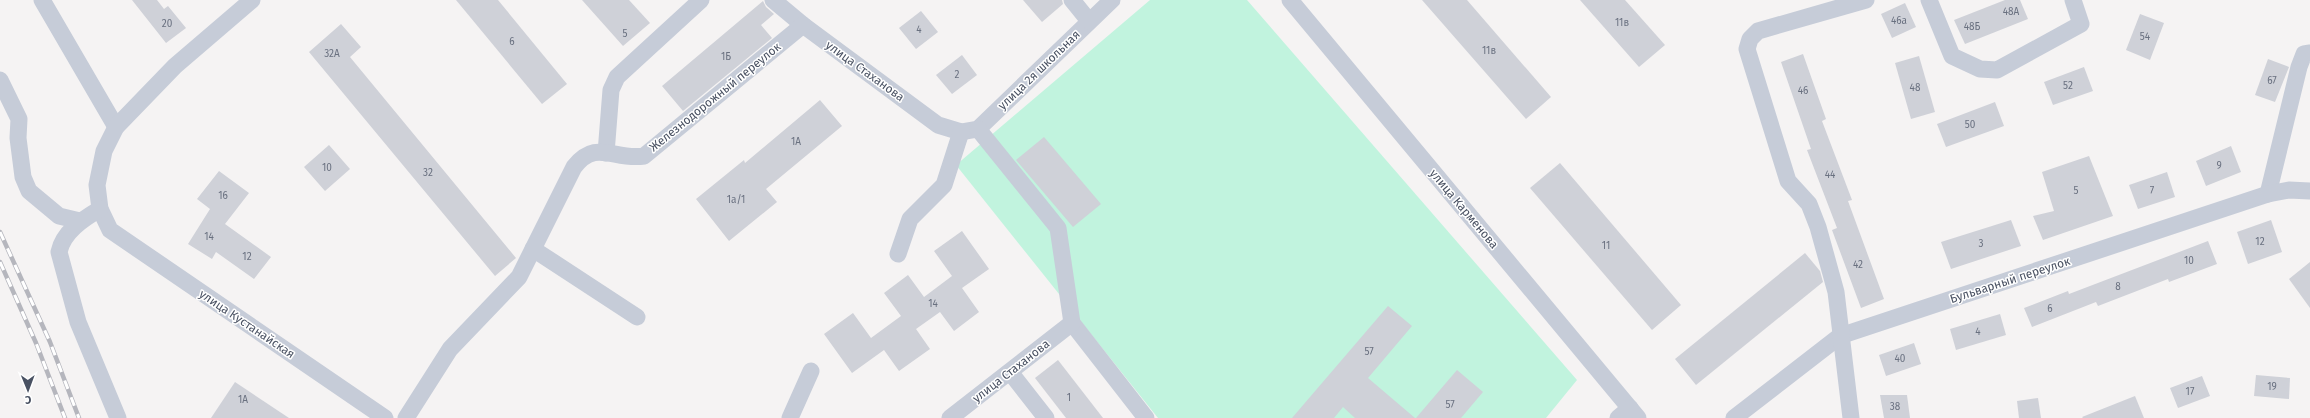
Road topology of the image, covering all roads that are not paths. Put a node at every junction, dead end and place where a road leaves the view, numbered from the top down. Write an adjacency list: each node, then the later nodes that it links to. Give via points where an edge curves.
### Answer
1 (42, 0): 15 (street)
2 (252, 0): 15 (street, via 175,66)
3 (701, 0): 18 (street, via 617,77 611,90)
4 (773, 0): 12 (street, улица Стаханова)
5 (1072, 0): 11 (street)
6 (1112, 0): 11 (street, улица 2я школьная)
7 (1290, 0): 30 (street, улица Карменова)
8 (1866, 0): 27 (street, via 1758,31 1750,39 1747,49 1788,181 1809,204 1818,227 1836,292)
9 (1929, 0): 10 (street, via 1952,56 1980,69 1998,70 2081,24)
10 (2073, 0)
11 (1089, 21): 16 (street, улица 2я школьная)
12 (803, 25): 17 (street, улица Стаханова, via 938,125); 18 (street, Железнодорожный переулок, via 644,156 633,158)
13 (2310, 53): 20 (street, via 2304,54 2299,67)
14 (0, 80): 22 (street, via 19,119 18,138 23,177 28,191 59,216)
15 (116, 127): 21 (street, via 104,151 97,185)
16 (978, 129): 17 (street); 26 (street, via 1058,228)
17 (961, 132): 24 (street, via 944,185 910,219)
18 (606, 153): 23 (street, Железнодорожный переулок, via 591,152 582,155)
19 (2310, 191): 20 (street, Бульварный переулок, via 2289,190)
20 (2268, 194): 27 (street, Бульварный переулок)
21 (100, 209): 22 (street); 32 (street, улица Кустанайская, via 110,230)
22 (80, 221): 31 (street, via 61,242 59,252 78,322)
23 (533, 249): 25 (street); 33 (street, Железнодорожный переулок, via 519,277 450,349)
24 (898, 254)
25 (637, 316)
26 (1072, 323): 29 (street, улица Стаханова); 37 (street)
27 (1840, 336): 38 (street, Бульварный переулок); 39 (street)
28 (811, 371): 34 (street)
29 (1010, 372): 35 (street, улица Стаханова); 36 (street)
30 (1628, 415)
31 (118, 418)
32 (385, 418)
33 (406, 418)
34 (790, 418)
35 (950, 418)
36 (1046, 418)
37 (1146, 418)
38 (1734, 418)
39 (1851, 418)

